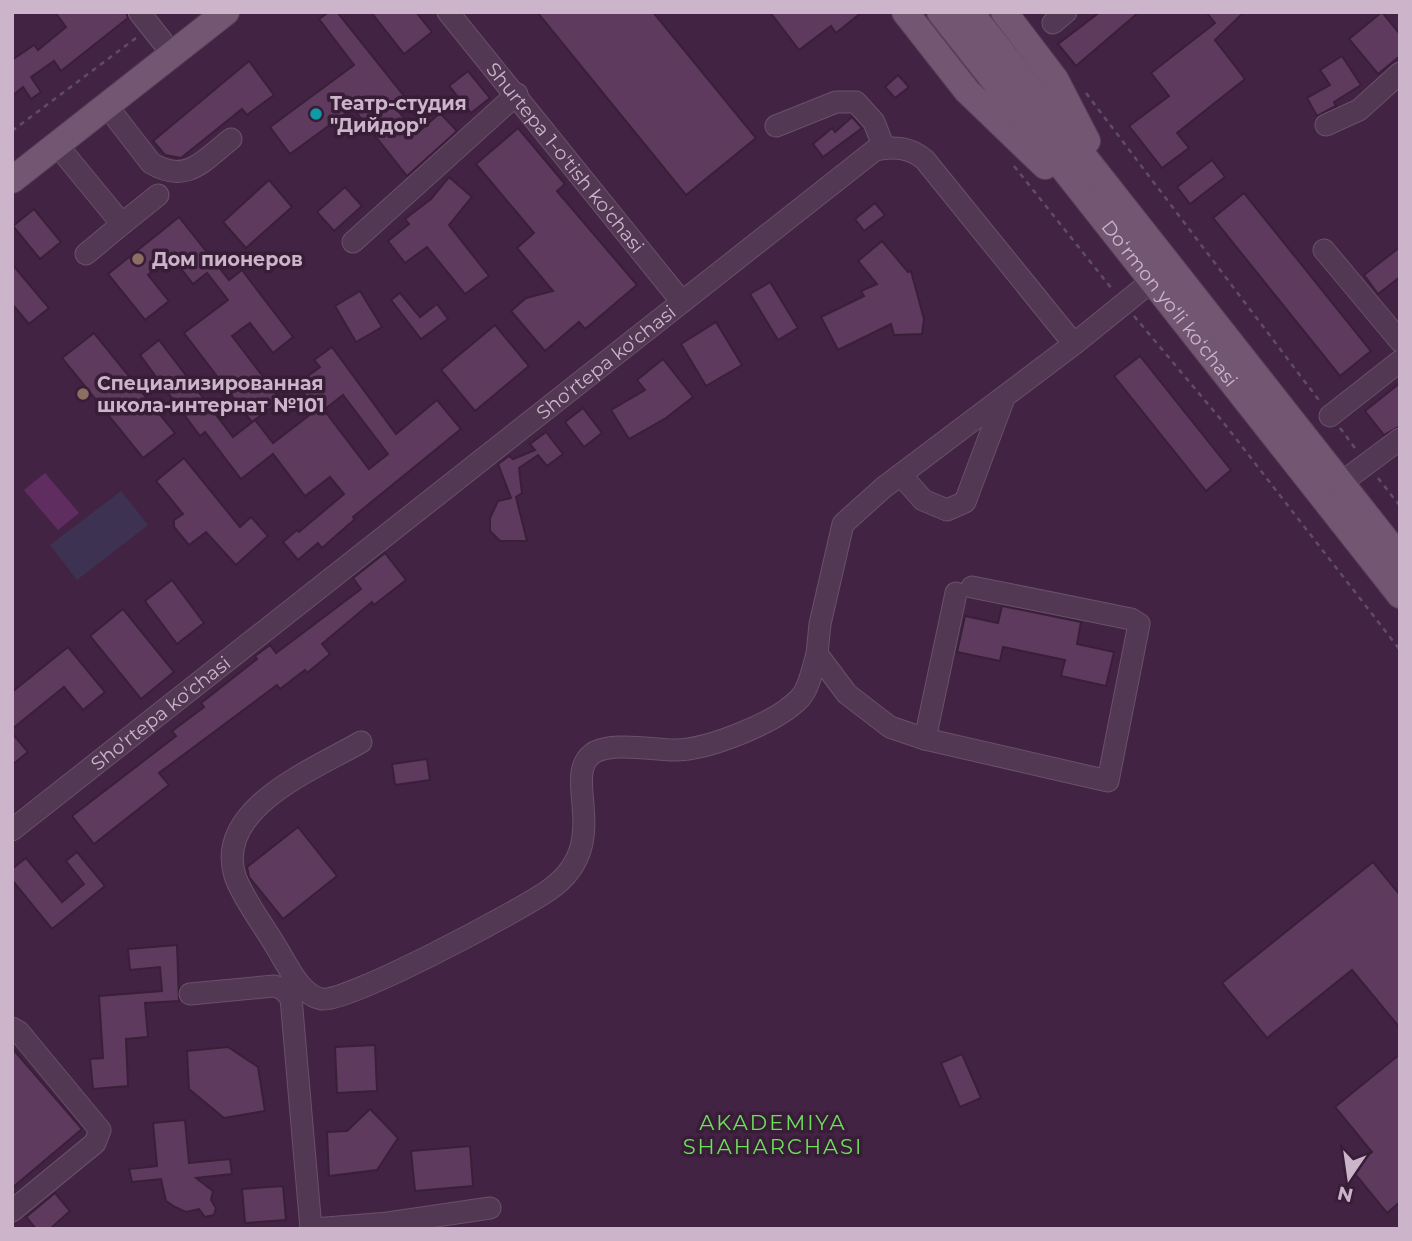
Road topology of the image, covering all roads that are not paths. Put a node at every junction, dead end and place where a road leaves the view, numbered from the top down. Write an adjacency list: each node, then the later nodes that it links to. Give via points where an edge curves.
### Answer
1 (200, 12): 8 (main road)
2 (226, 12): 11 (main road)
3 (448, 12): 10 (street, Shurtepa 1-o'tish ko'chasi)
4 (905, 12): 19 (main road, via 967,91 1010,135)
5 (940, 12): 19 (main road, Do‘rmon yo‘li ko‘chasi)
6 (970, 12): 19 (main road, Do‘rmon yo‘li ko‘chasi)
7 (1004, 12): 19 (main road, via 1055,79)
8 (147, 22): 17 (main road)
9 (1400, 73): 12 (street, via 1359,110)
10 (517, 94): 21 (street); 25 (street, Shurtepa 1-o'tish ko'chasi)
11 (107, 106): 14 (street, via 158,168 192,171); 15 (main road)
12 (1326, 125)
13 (776, 126): 16 (street, via 836,102 856,102 874,122)
14 (231, 139)
15 (57, 145): 17 (main road); 20 (street)
16 (884, 148): 25 (street, Sho'rtepa ko'chasi, via 868,155); 27 (street, via 906,149 925,160)
17 (13, 173)
18 (158, 195): 20 (street)
19 (1108, 206): 24 (main road, Do‘rmon yo‘li ko‘chasi)
20 (122, 224): 23 (street)
21 (353, 242)
22 (1324, 250): 26 (street)
23 (86, 254)
24 (1161, 273): 27 (street); 33 (main road, Do‘rmon yo‘li ko‘chasi); 35 (main road, Do‘rmon yo‘li ko‘chasi)
25 (682, 302): 39 (street, Sho'rtepa ko'chasi)
26 (1400, 341)
27 (1074, 344): 29 (street)
28 (1400, 361): 30 (street)
29 (1004, 398): 32 (street); 32 (street, via 965,502 947,510 923,500)
30 (1330, 416)
31 (1400, 439): 33 (street)
32 (901, 475): 36 (street, via 843,524)
33 (1341, 483): 34 (main road, Do‘rmon yo‘li ko‘chasi)
34 (1400, 558)
35 (1400, 595)
36 (817, 654): 37 (street, via 847,694 890,727); 38 (street, via 802,696 785,711 736,735 678,750 605,748 591,755 580,773 586,824 580,855 567,877 453,945 324,1000 307,994 275,944 236,877 233,854 239,827 268,796)
37 (925, 739): 37 (street, via 964,590 1139,624 1111,779)
38 (361, 742)
39 (13, 827)
40 (190, 994): 44 (street, via 274,986 291,998)
41 (12, 1028): 43 (street, via 100,1130 95,1143)
42 (490, 1208): 44 (street)
43 (12, 1211)
44 (312, 1229)

